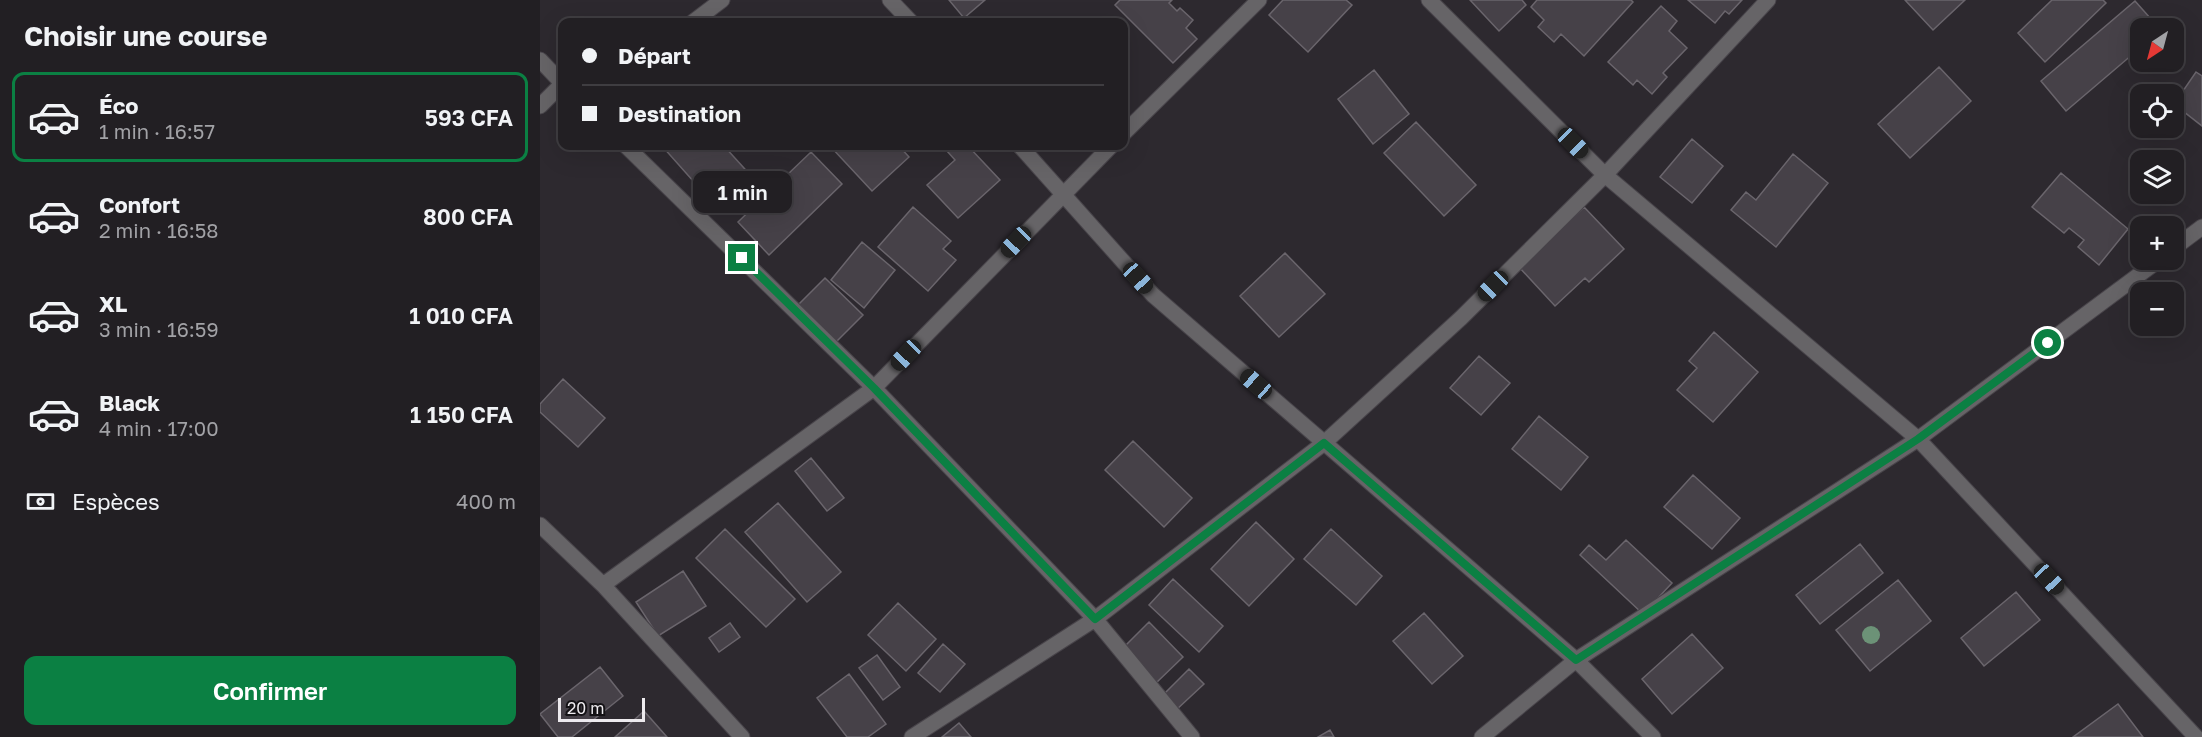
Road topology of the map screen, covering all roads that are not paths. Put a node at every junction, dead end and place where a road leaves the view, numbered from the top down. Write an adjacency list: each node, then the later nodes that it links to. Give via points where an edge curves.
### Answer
1 (722, 0): 6 (street)
2 (890, 0): 7 (street)
3 (1258, 0): 12 (street)
4 (1429, 0): 16 (street)
5 (1768, 0): 16 (street)
6 (698, 18)
7 (906, 18)
8 (540, 60): 9 (street)
9 (558, 79)
10 (558, 87): 11 (street)
11 (540, 106)
12 (1128, 129)
13 (630, 150): 21 (street)
14 (1024, 150): 17 (street)
15 (1107, 150): 17 (street)
16 (1605, 175): 22 (street); 23 (street, via 1461,318)
17 (1063, 193): 21 (street); 23 (street, via 1154,296)
18 (2202, 227): 19 (street)
19 (2184, 240)
20 (2146, 270): 22 (street)
21 (874, 388): 25 (street); 26 (street)
22 (1918, 439): 27 (street); 33 (street)
23 (1324, 443): 26 (street); 27 (street)
24 (540, 525): 25 (street)
25 (603, 585): 28 (street)
26 (1095, 619): 29 (street); 30 (street)
27 (1576, 660): 31 (street); 32 (street)
28 (742, 737)
29 (912, 737)
30 (1192, 737)
31 (1482, 737)
32 (1653, 737)
33 (2196, 737)

